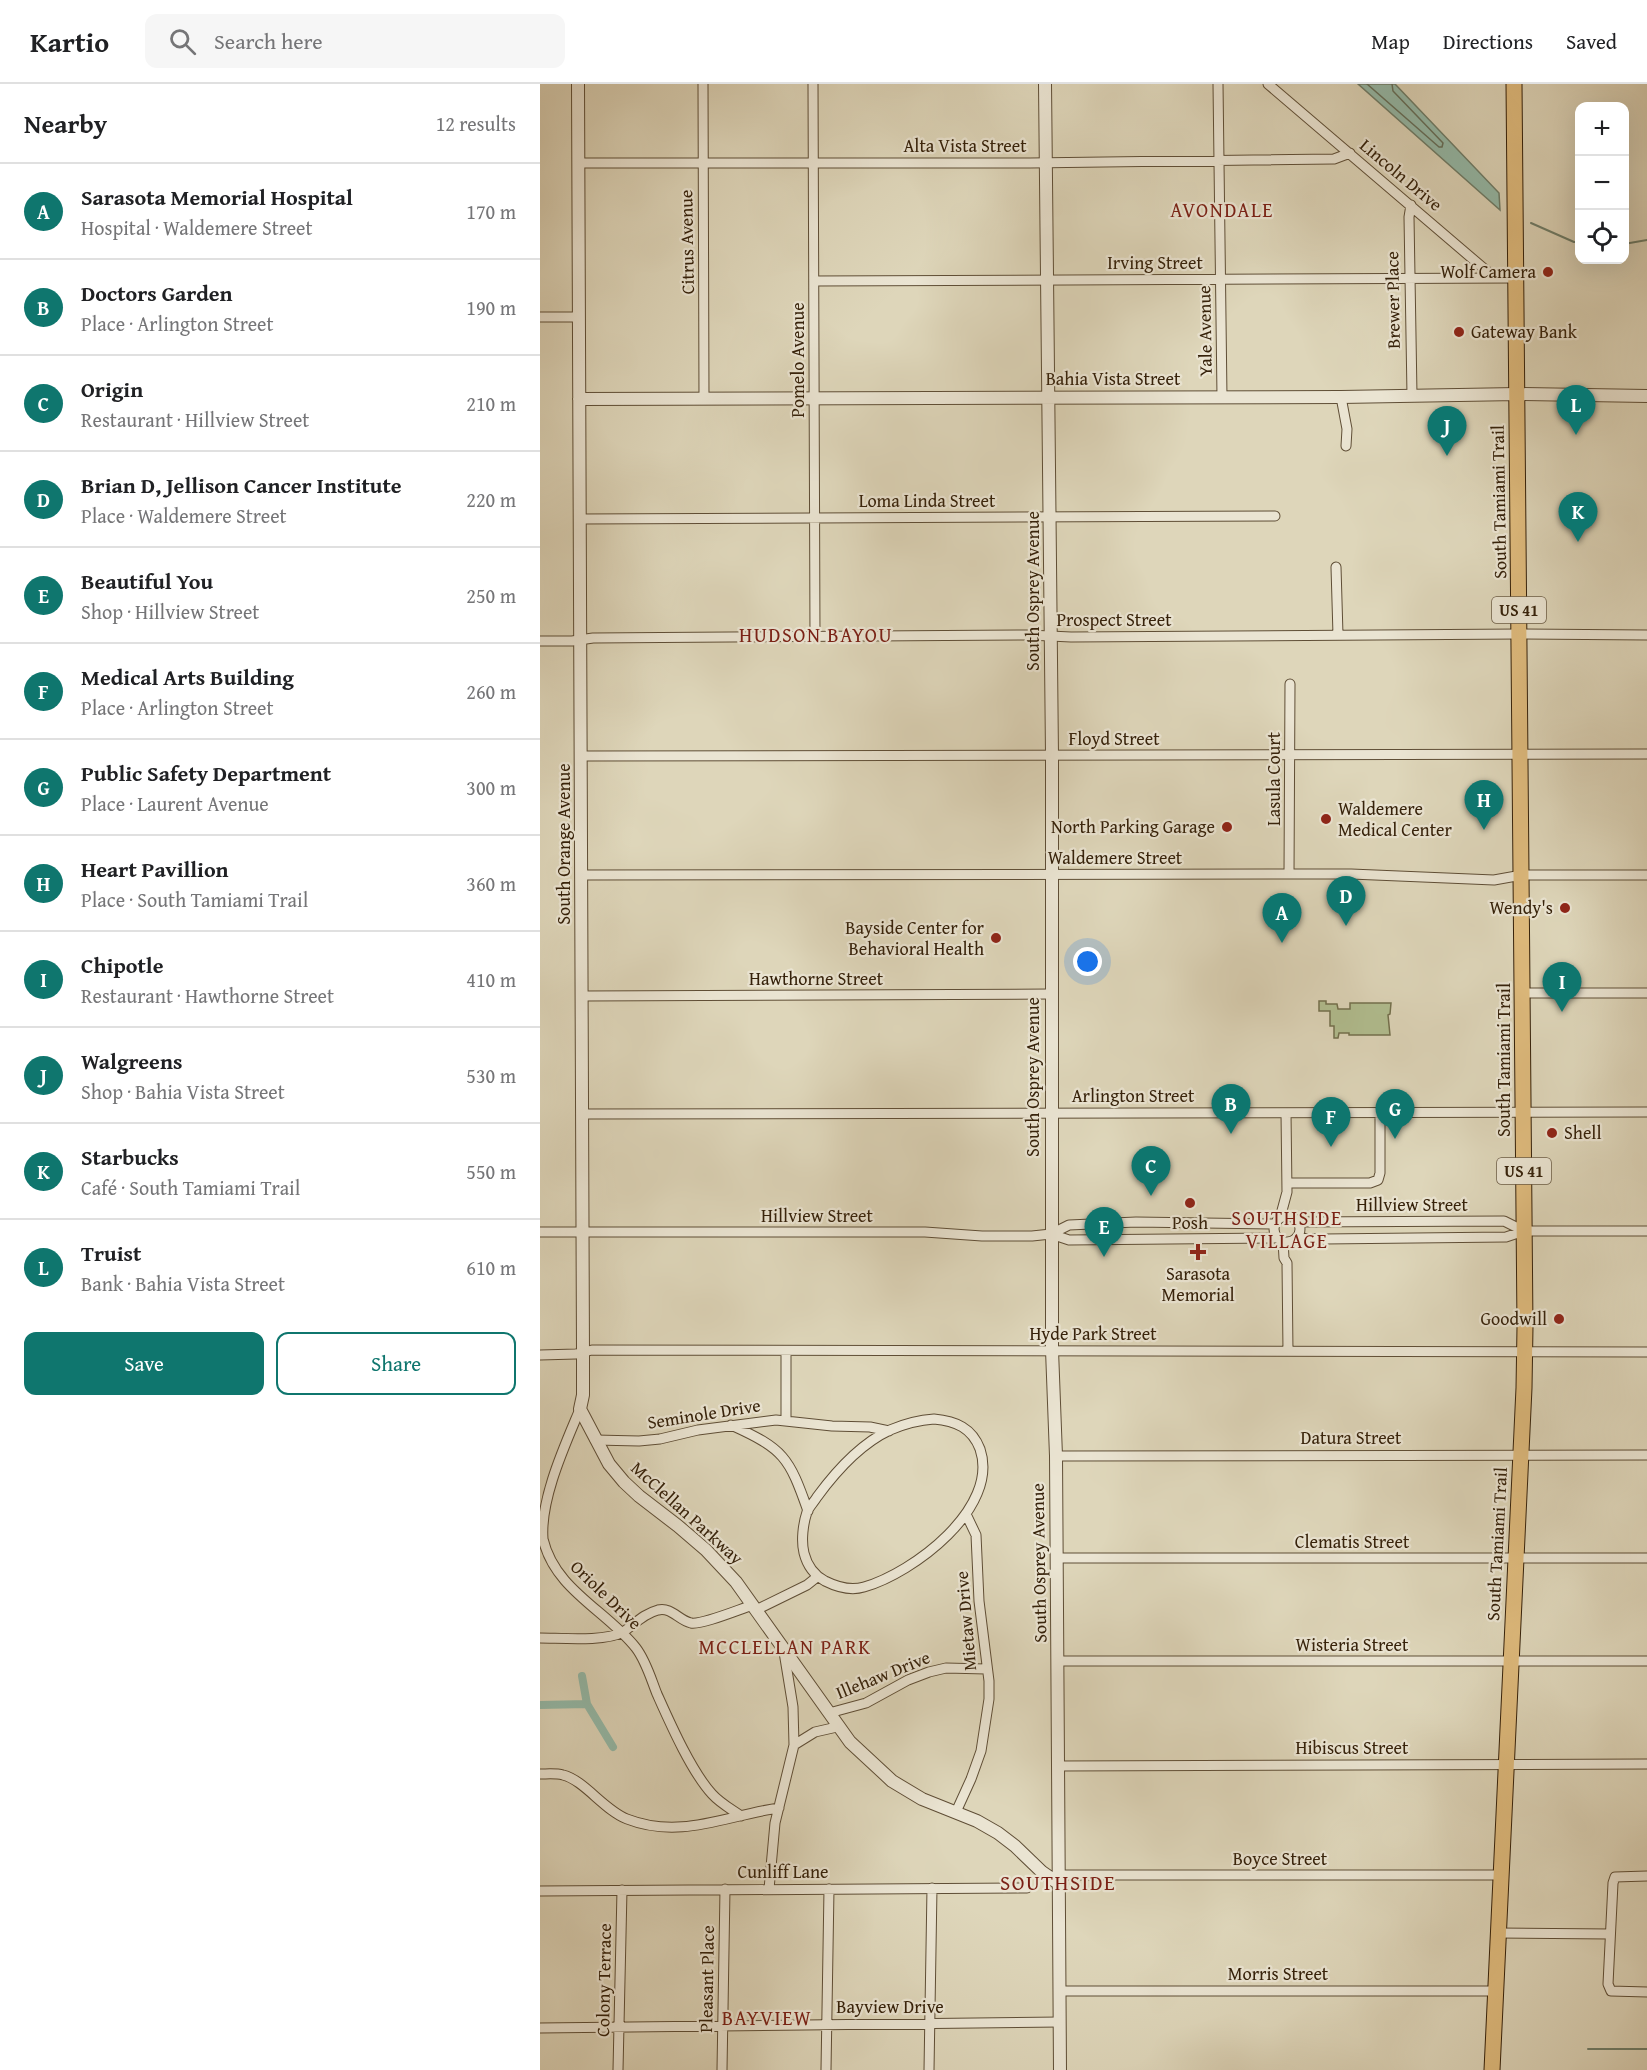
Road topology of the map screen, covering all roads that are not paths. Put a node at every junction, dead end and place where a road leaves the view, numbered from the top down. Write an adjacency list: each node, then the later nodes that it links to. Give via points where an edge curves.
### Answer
1 (578, 84): 11 (street, South Orange Avenue)
2 (703, 84): 12 (street, Citrus Avenue)
3 (813, 84): 13 (street, Pomelo Avenue)
4 (1045, 84): 10 (street, South Osprey Avenue)
5 (1218, 84): 9 (street, Yale Avenue)
6 (1268, 84): 8 (street, Lincoln Drive)
7 (1514, 84): 16 (main road, South Tamiami Trail / US 41)
8 (1350, 153): 9 (street, Alta Vista Street, via 1334,159); 14 (street, Lincoln Drive)
9 (1219, 160): 10 (street, Alta Vista Street); 17 (street, Yale Avenue)
10 (1046, 162): 13 (street, Alta Vista Street); 19 (street, South Osprey Avenue)
11 (579, 163): 12 (street, Alta Vista Street); 22 (street, South Orange Avenue)
12 (702, 163): 13 (street, Alta Vista Street); 31 (street, Citrus Avenue)
13 (814, 163): 20 (street, Pomelo Avenue)
14 (1411, 205): 15 (street, Lincoln Drive); 18 (street, Brewer Place)
15 (1496, 278): 16 (street); 18 (street, Irving Street)
16 (1516, 278): 23 (main road, South Tamiami Trail / US 41)
17 (1221, 279): 18 (street, Irving Street); 19 (street, Irving Street); 27 (street, Yale Avenue)
18 (1409, 279): 24 (street, Brewer Place)
19 (1048, 280): 20 (street, Irving Street); 26 (street, South Osprey Avenue)
20 (814, 281): 29 (street, Pomelo Avenue)
21 (540, 317): 22 (street)
22 (579, 317): 30 (street, South Orange Avenue)
23 (1517, 394): 24 (street, Bahia Vista Street); 25 (street, Bahia Vista Street); 38 (main road, South Tamiami Trail / US 41)
24 (1412, 395): 28 (street, Bahia Vista Street)
25 (1647, 396)
26 (1049, 397): 27 (street, Bahia Vista Street); 29 (street, Bahia Vista Street); 34 (street, South Osprey Avenue)
27 (1222, 397): 28 (street, Bahia Vista Street)
28 (1341, 397): 32 (street)
29 (815, 398): 31 (street, Bahia Vista Street); 35 (street, Pomelo Avenue)
30 (579, 399): 31 (street, Bahia Vista Street); 36 (street, South Orange Avenue)
31 (704, 399)
32 (1346, 446)
33 (1275, 516): 34 (street, Loma Linda Street)
34 (1050, 517): 35 (street, Loma Linda Street); 42 (street, South Osprey Avenue)
35 (815, 518): 36 (street, Loma Linda Street); 41 (street, Pomelo Avenue)
36 (580, 519): 43 (street, South Orange Avenue)
37 (1336, 567): 39 (street)
38 (1519, 634): 39 (street, Prospect Street); 40 (street, Prospect Street); 46 (main road, South Tamiami Trail / US 41)
39 (1338, 635): 42 (street, Prospect Street)
40 (1647, 635)
41 (815, 636): 42 (street, Prospect Street); 43 (street, Prospect Street)
42 (1051, 636): 48 (street, South Osprey Avenue)
43 (581, 639): 44 (street, Prospect Street); 50 (street, South Orange Avenue)
44 (540, 640)
45 (1290, 684): 49 (street, Lasula Court)
46 (1521, 754): 47 (street, Floyd Street); 49 (street, Floyd Street); 54 (main road, South Tamiami Trail / US 41)
47 (1647, 754)
48 (1052, 755): 49 (street, Floyd Street); 50 (street, Floyd Street); 53 (street, South Osprey Avenue)
49 (1290, 755): 51 (street, Lasula Court)
50 (581, 756): 52 (street, South Orange Avenue)
51 (1289, 874): 53 (street, Waldemere Street); 54 (street, Waldemere Street, via 1458,880)
52 (582, 875): 53 (street, Waldemere Street); 59 (street, South Orange Avenue)
53 (1051, 875): 58 (street, South Osprey Avenue)
54 (1522, 875): 55 (street, Waldemere Street); 56 (main road, South Tamiami Trail / US 41)
55 (1647, 875)
56 (1523, 993): 57 (street); 64 (main road, South Tamiami Trail / US 41)
57 (1647, 993)
58 (1050, 994): 59 (street, Hawthorne Street); 61 (street, South Osprey Avenue)
59 (582, 996): 65 (street, South Orange Avenue)
60 (1647, 1112): 64 (street, Arlington Street)
61 (1051, 1113): 62 (street, Arlington Street); 65 (street, Arlington Street); 73 (street, South Osprey Avenue)
62 (1286, 1113): 63 (street, Arlington Street); 66 (street)
63 (1380, 1113): 64 (street, Arlington Street); 66 (street, via 1380,1177 1374,1182)
64 (1524, 1113): 69 (main road, South Tamiami Trail / US 41)
65 (582, 1114): 72 (street, South Orange Avenue)
66 (1287, 1187): 67 (street); 68 (street)
67 (1295, 1219): 68 (street, Hillview Street); 69 (street, Hillview Street, via 1504,1221); 74 (street, via 1300,1230)
68 (1278, 1221): 73 (street, Hillview Street, via 1069,1225); 74 (street, via 1274,1229)
69 (1524, 1231): 70 (street, Hillview Street); 74 (street, Hillview Street, via 1506,1237); 78 (main road, South Tamiami Trail / US 41)
70 (1647, 1231)
71 (540, 1232): 72 (street, Hillview Street)
72 (583, 1232): 73 (street, Hillview Street); 80 (street, South Orange Avenue)
73 (1051, 1234): 74 (street, Hillview Street, via 1068,1240); 75 (street, South Osprey Avenue)
74 (1287, 1239): 77 (street)
75 (1052, 1350): 76 (street, Hyde Park Street); 77 (street, Hyde Park Street); 89 (street, South Osprey Avenue)
76 (786, 1351): 80 (street, Hyde Park Street); 83 (street)
77 (1288, 1351): 78 (street, Hyde Park Street)
78 (1525, 1352): 79 (street, Hyde Park Street); 87 (main road, South Tamiami Trail / US 41)
79 (1647, 1352)
80 (583, 1353): 81 (street, Hyde Park Street); 82 (street)
81 (540, 1355)
82 (580, 1409): 86 (street, McClellan Parkway); 91 (street, Oriole Drive, via 554,1469)
83 (786, 1421): 84 (street, Seminole Drive); 85 (street, Seminole Drive)
84 (731, 1425): 86 (street, Seminole Drive, via 660,1439); 90 (street, via 766,1442 784,1458 795,1474)
85 (889, 1431): 90 (street, via 847,1462); 92 (street, via 934,1419 970,1431 984,1467 980,1487)
86 (595, 1440): 97 (street, McClellan Parkway, via 624,1482 705,1550)
87 (1521, 1455): 88 (street, Datura Street); 89 (street, Datura Street); 94 (main road, South Tamiami Trail)
88 (1647, 1455)
89 (1056, 1456): 93 (street, South Osprey Avenue)
90 (808, 1511): 96 (street, via 803,1548 807,1563)
91 (541, 1514): 98 (street, Oriole Drive, via 543,1540 557,1572)
92 (966, 1514): 96 (street, via 931,1551 879,1581 862,1588 845,1588); 104 (street, Mietaw Drive, via 976,1535)
93 (1056, 1558): 94 (street, Clematis Street); 101 (street, South Osprey Avenue)
94 (1516, 1558): 95 (street, Clematis Street); 102 (main road, South Tamiami Trail)
95 (1647, 1558)
96 (817, 1576): 97 (street, via 807,1585)
97 (755, 1608): 98 (street, via 725,1613 703,1623 692,1623 667,1609 642,1617); 100 (street, McClellan Parkway)
98 (621, 1633): 99 (street); 114 (street, Oriole Drive, via 639,1654 670,1723 705,1784)
99 (540, 1638)
100 (784, 1650): 105 (street, McClellan Parkway); 107 (street)
101 (1058, 1661): 102 (street, Wisteria Street); 110 (street, South Osprey Avenue)
102 (1511, 1661): 103 (street, Wisteria Street); 109 (main road, South Tamiami Trail)
103 (1647, 1661)
104 (986, 1669): 105 (street, Illehaw Drive, via 946,1668 929,1672 866,1703); 113 (street, Mietaw Drive, via 989,1699 984,1736 977,1764)
105 (829, 1713): 106 (street, McClellan Parkway)
106 (837, 1727): 107 (street, Illehaw Drive, via 815,1732); 113 (street, McClellan Parkway, via 862,1756 892,1781 922,1799)
107 (794, 1745): 112 (street)
108 (1647, 1764): 109 (street, Hibiscus Street)
109 (1506, 1765): 110 (street, Hibiscus Street); 115 (main road, South Tamiami Trail)
110 (1058, 1766): 117 (street, South Osprey Avenue)
111 (540, 1774): 114 (street, via 567,1776 619,1815 644,1824 692,1826)
112 (779, 1808): 114 (street); 121 (street)
113 (956, 1812): 117 (street, McClellan Parkway, via 998,1833 1042,1872)
114 (741, 1816)
115 (1501, 1875): 117 (street, Boyce Street); 125 (main road, South Tamiami Trail)
116 (1647, 1876): 126 (street, via 1614,1877)
117 (1058, 1879): 127 (street, South Osprey Avenue)
118 (932, 1888): 119 (street, Cunliff Lane); 122 (street, Cunliff Lane); 132 (street)
119 (1027, 1888)
120 (725, 1889): 121 (street, Cunliff Lane); 123 (street, Cunliff Lane); 133 (street, Pleasant Place)
121 (769, 1889): 122 (street, Cunliff Lane)
122 (829, 1889): 131 (street)
123 (622, 1890): 124 (street, Cunliff Lane); 134 (street, Colony Terrace)
124 (540, 1891)
125 (1498, 1933): 126 (street); 128 (main road, South Tamiami Trail)
126 (1610, 1934): 129 (street, via 1609,1988 1618,1992)
127 (1060, 1991): 128 (street, Morris Street); 130 (street, South Osprey Avenue)
128 (1496, 1991): 141 (main road, South Tamiami Trail)
129 (1647, 1992)
130 (1060, 2022): 132 (street, Bayview Drive); 140 (street, South Osprey Avenue)
131 (827, 2024): 132 (street, Bayview Drive); 133 (street, Bayview Drive); 138 (street)
132 (930, 2024): 139 (street)
133 (723, 2025): 134 (street, Bayview Drive); 137 (street, Pleasant Place)
134 (620, 2026): 135 (street, Bayview Drive); 136 (street, Colony Terrace)
135 (540, 2028)
136 (618, 2070)
137 (722, 2070)
138 (826, 2070)
139 (929, 2070)
140 (1060, 2070)
141 (1492, 2070)

